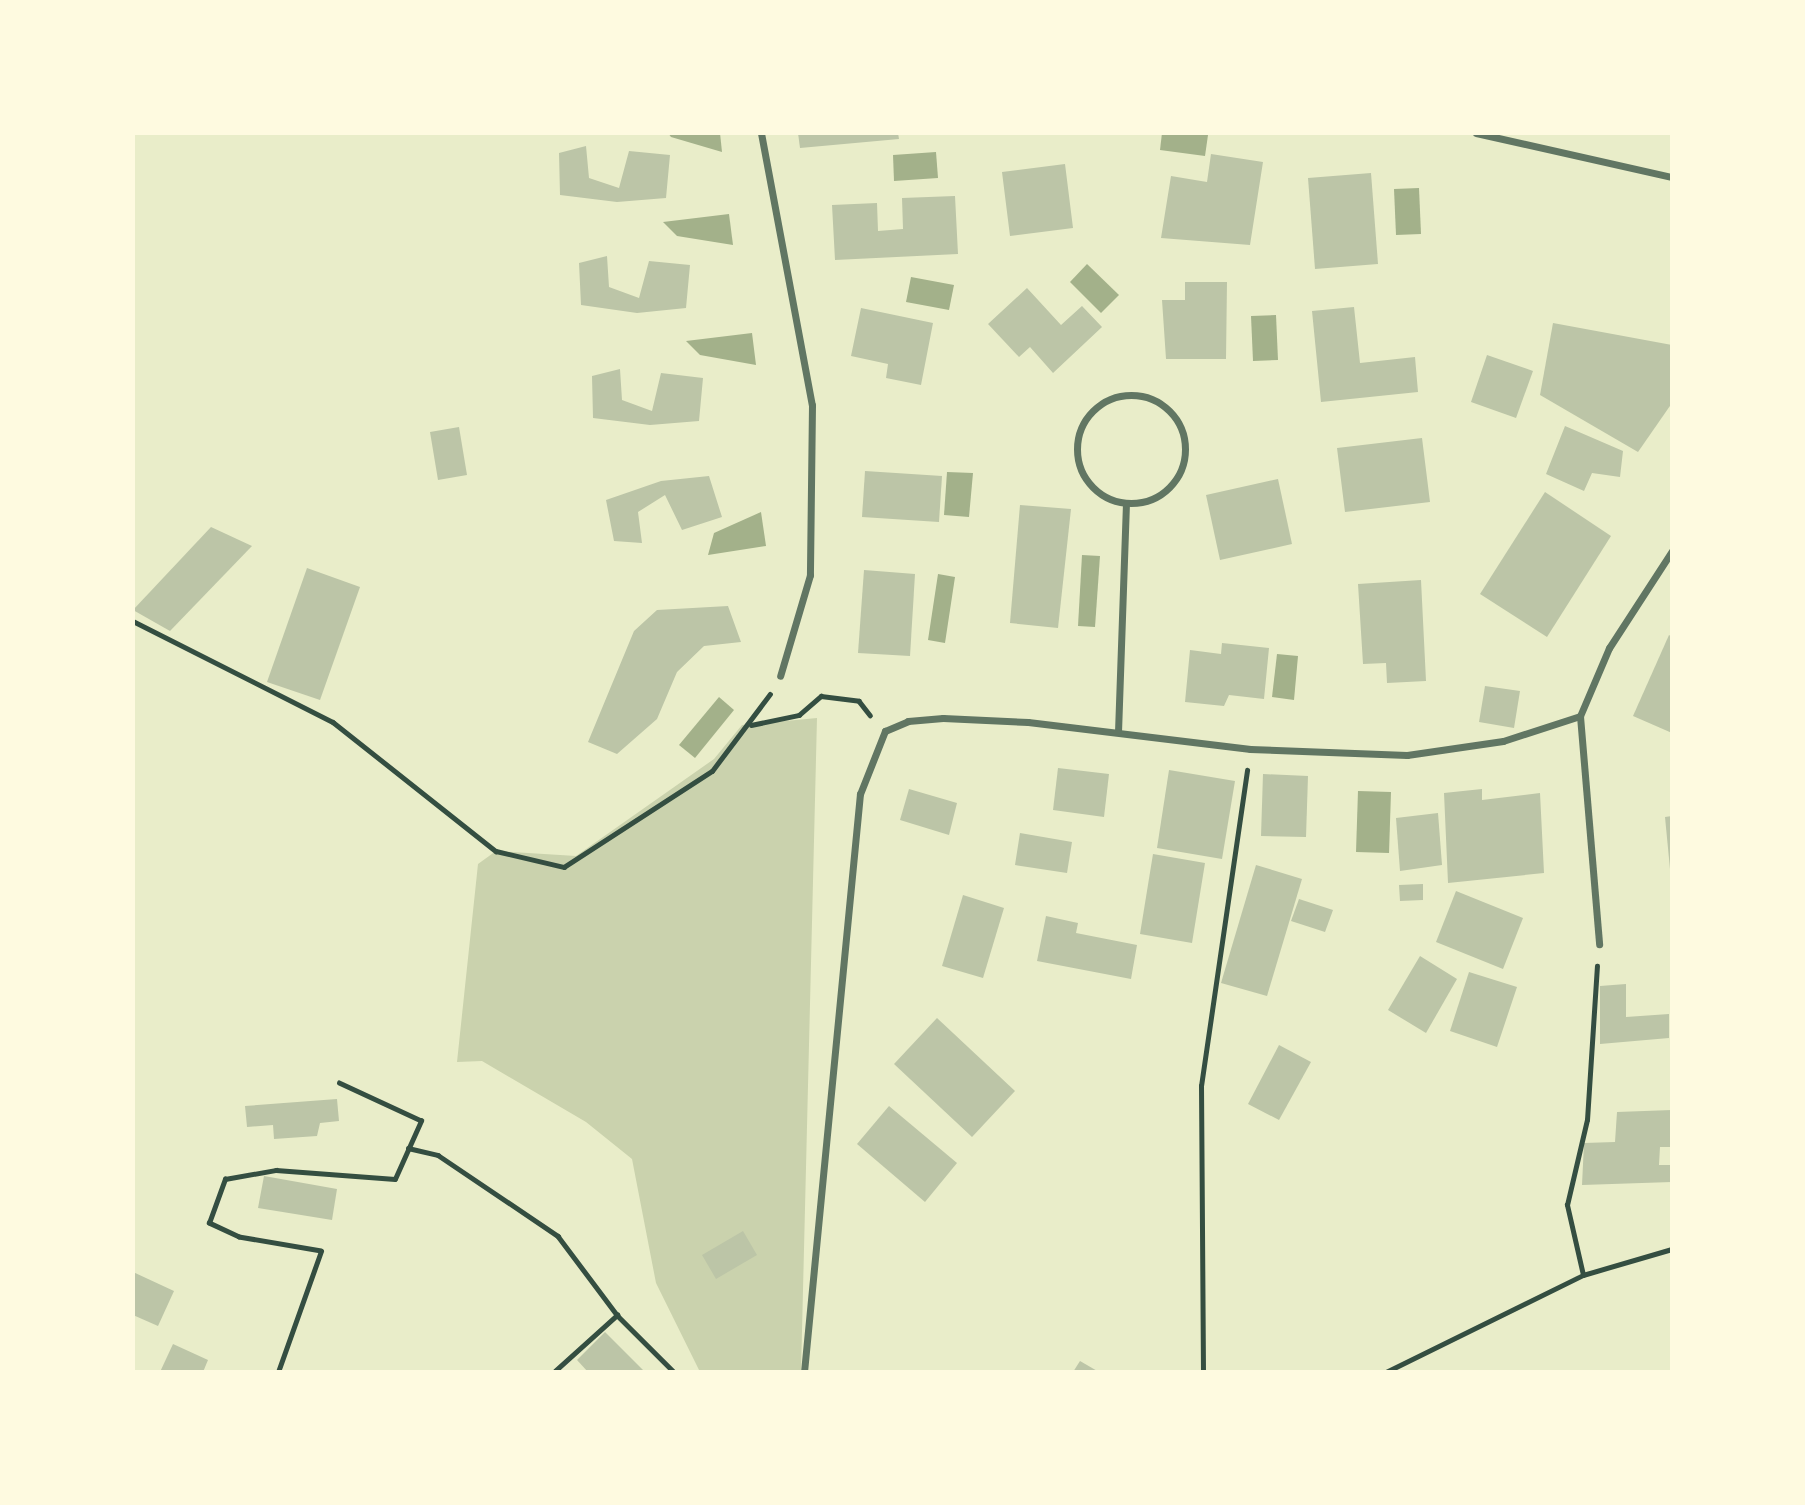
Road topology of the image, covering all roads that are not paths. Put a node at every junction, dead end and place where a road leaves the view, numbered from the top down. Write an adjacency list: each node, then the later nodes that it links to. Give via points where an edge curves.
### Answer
1 (761, 133): 6 (street, via 812,405 810,575)
2 (1476, 133): 3 (street)
3 (1672, 177)
4 (1126, 504): 4 (street, via 1170,488 1185,458 1185,441 1170,411 1140,395 1123,395 1093,410 1078,440 1078,457 1093,487); 8 (street)
5 (1672, 551): 7 (street, via 1609,649)
6 (780, 676)
7 (1580, 716): 8 (street, via 1503,741 1407,755 1250,749); 9 (street)
8 (1118, 732): 10 (street, via 943,718 908,721 885,731 860,794)
9 (1598, 944)
10 (804, 1372)

